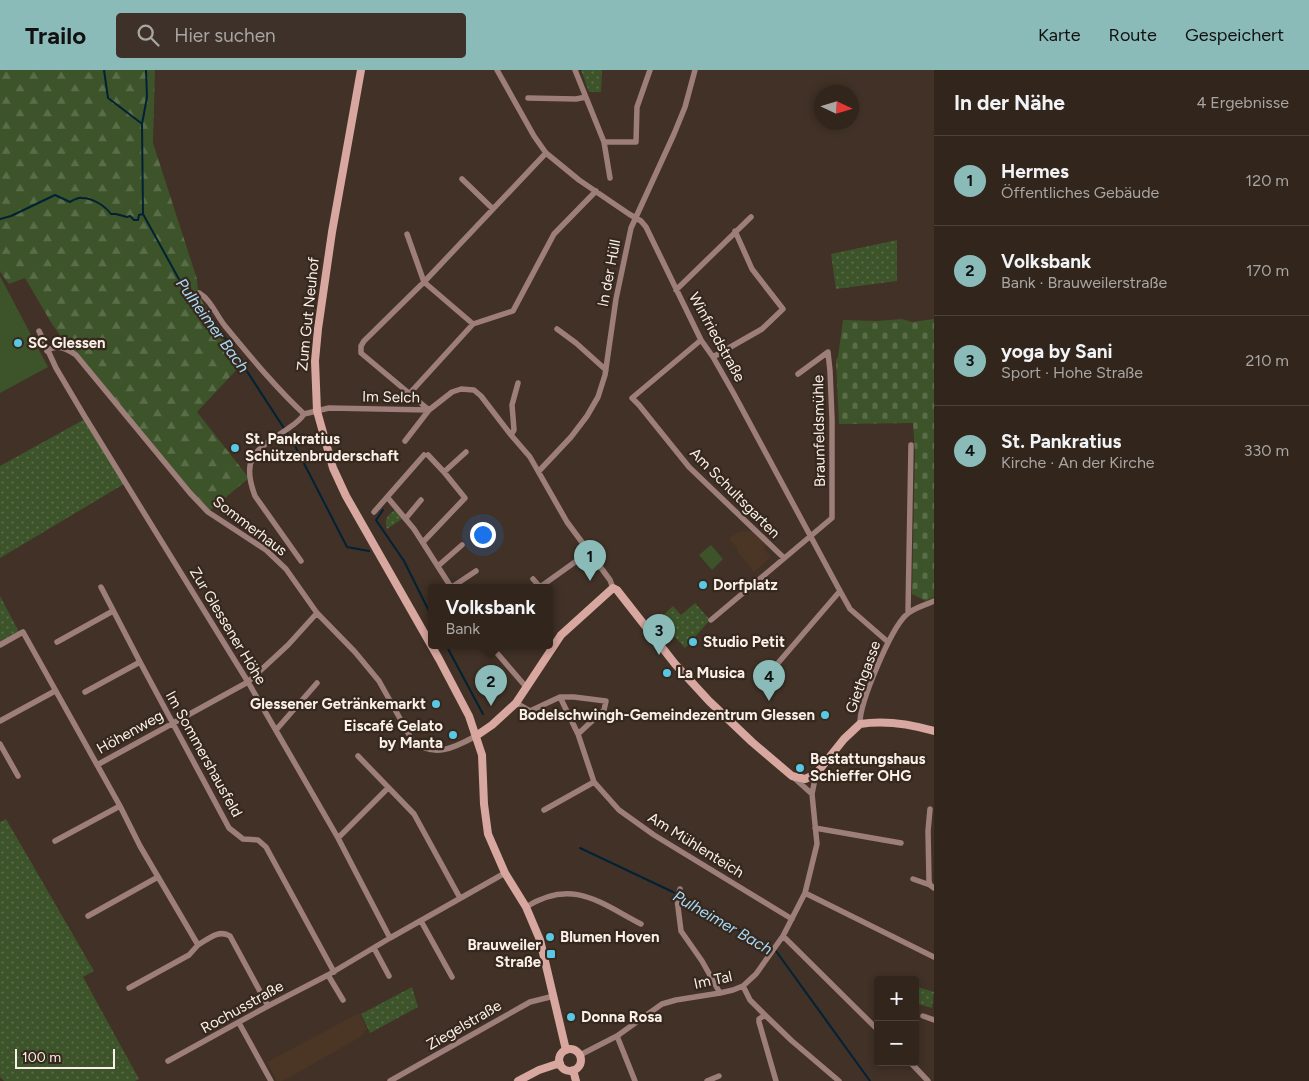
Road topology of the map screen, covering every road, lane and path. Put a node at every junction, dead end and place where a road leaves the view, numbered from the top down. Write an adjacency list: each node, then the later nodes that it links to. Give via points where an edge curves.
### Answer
1 (360, 70): 32 (main road, Zum Gut Neuhof, via 318,329 315,361)
2 (497, 70): 9 (street, Winfriedstraße)
3 (575, 70): 6 (street)
4 (650, 70): 8 (street, via 637,107 636,142)
5 (695, 70): 15 (street, In der Hüll, via 674,134)
6 (586, 97): 7 (street); 8 (street)
7 (528, 98)
8 (604, 142): 10 (street)
9 (546, 153): 12 (street, Winfriedstraße); 13 (street)
10 (610, 178)
11 (462, 179): 13 (street)
12 (596, 191): 15 (street, Winfriedstraße); 21 (street, via 554,234 513,311)
13 (492, 209): 18 (street)
14 (752, 216): 16 (street)
15 (635, 218): 19 (street, Winfriedstraße, via 646,227); 27 (street, In der Hüll, via 623,263)
16 (735, 231): 19 (street); 26 (street, via 752,268 784,309 762,329)
17 (407, 234): 18 (street)
18 (424, 282): 21 (street); 30 (street, via 361,346 361,353)
19 (676, 290): 24 (street, Winfriedstraße)
20 (199, 293): 33 (street, via 207,298 254,361)
21 (473, 324): 30 (street)
22 (558, 329): 27 (street)
23 (39, 331): 25 (street, Zur Glessener Höhe)
24 (700, 340): 26 (street, Winfriedstraße); 48 (street, Am Schultsgarten, via 632,398 689,467)
25 (47, 351): 62 (street, Sommerhaus, via 54,347 68,349 84,362 190,493 208,512 266,550 286,569); 75 (street, Zur Glessener Höhe)
26 (713, 357): 44 (street, Winfriedstraße)
27 (606, 370): 38 (street, In der Hüll, via 598,397 587,416)
28 (798, 374): 44 (street, Braunfeldsmühle, via 828,352 832,518)
29 (518, 383): 34 (street, via 512,405 514,430)
30 (410, 394): 31 (street)
31 (431, 408): 32 (street, Im Selch, via 329,408); 34 (street, Im Selch, via 452,392 474,390); 35 (street)
32 (317, 411): 33 (street, Im Selch); 65 (main road, Zum Gut Neuhof, via 333,468 346,496)
33 (304, 414): 49 (street, via 297,423 259,449 252,458 248,473 255,496)
34 (510, 435): 38 (street, Im Selch)
35 (405, 441)
36 (911, 446): 63 (street)
37 (466, 452): 39 (street)
38 (539, 471): 47 (street, Im Selch, via 557,506)
39 (444, 472): 40 (street, via 426,455); 45 (street, via 465,498)
40 (388, 498): 42 (street); 43 (street)
41 (421, 500): 43 (street)
42 (374, 512)
43 (406, 518): 45 (street)
44 (810, 536): 48 (street); 59 (street, Winfriedstraße)
45 (423, 542): 50 (street)
46 (462, 545): 50 (street)
47 (589, 552): 56 (street); 58 (street, Im Selch)
48 (784, 558): 64 (street)
49 (301, 561)
50 (438, 566): 53 (street)
51 (476, 571): 54 (street)
52 (533, 579): 55 (street)
53 (450, 584)
54 (456, 584)
55 (537, 584)
56 (544, 584)
57 (101, 586): 61 (street, Im Sommershausfeld)
58 (613, 588): 69 (main road, via 561,635); 94 (main road, via 618,590 675,664 709,701)
59 (840, 591): 67 (street, Winfriedstraße, via 850,609); 74 (street)
60 (934, 601): 63 (street)
61 (113, 611): 66 (street); 73 (street, Im Sommershausfeld)
62 (317, 613): 75 (street, Höhenweg); 88 (street, Sommerhaus, via 379,681 412,740 420,747 442,750)
63 (908, 613): 67 (street, Giethgasse)
64 (712, 620)
65 (428, 641)
66 (57, 642)
67 (888, 642): 84 (street, Giethgasse)
68 (0, 645): 78 (street, via 23,632)
69 (553, 647)
70 (433, 649): 88 (main road, Zum Gut Neuhof, via 469,716)
71 (493, 649): 77 (street)
72 (552, 649): 77 (main road)
73 (140, 662): 79 (street); 83 (street, Im Sommershausfeld)
74 (772, 670)
75 (248, 682): 83 (street, Höhenweg); 85 (street, Zur Glessener Höhe)
76 (317, 683): 85 (street)
77 (527, 688): 81 (main road)
78 (55, 691): 82 (street); 91 (street)
79 (85, 692)
80 (560, 697): 81 (street, via 530,711); 87 (street, Am Mühlenteich); 87 (street, via 606,701 604,710)
81 (516, 702): 88 (main road)
82 (0, 721)
83 (172, 722): 91 (street, Höhenweg); 122 (street, Im Sommershausfeld, via 229,828 243,839 258,840 266,847)
84 (860, 724): 86 (main road, via 884,722); 92 (main road)
85 (276, 730): 102 (street, Zur Glessener Höhe)
86 (934, 731)
87 (578, 734): 95 (street, Am Mühlenteich)
88 (476, 736): 105 (main road, Zum Gut Neuhof, via 482,755 488,834)
89 (0, 744): 93 (street)
90 (358, 756): 96 (street)
91 (97, 765): 98 (street)
92 (816, 774): 94 (main road, via 805,779); 97 (street, Im Tal)
93 (18, 776)
94 (792, 776): 97 (street)
95 (594, 782): 100 (street); 114 (street, Am Mühlenteich, via 619,810 654,835)
96 (388, 788): 102 (street); 111 (street, via 414,814)
97 (812, 794): 101 (street, Im Tal)
98 (120, 806): 103 (street); 106 (street)
99 (930, 809): 108 (street, via 928,850)
100 (544, 810)
101 (815, 828): 104 (street); 110 (street, Im Tal, via 817,844)
102 (338, 838): 118 (street, Zur Glessener Höhe)
103 (55, 841)
104 (901, 843)
105 (505, 873): 111 (street, Rochusstraße); 112 (main road, Zum Gut Neuhof)
106 (158, 876): 113 (street); 119 (street)
107 (913, 879): 108 (street)
108 (932, 887)
109 (680, 889): 127 (street, via 677,899 681,931)
110 (806, 893): 114 (street, Im Tal); 121 (street)
111 (460, 898): 115 (street, Rochusstraße)
112 (526, 907): 116 (street, via 556,893 573,892 598,901); 128 (main road, Zum Gut Neuhof, via 540,940)
113 (88, 916)
114 (792, 919): 117 (street, Im Tal)
115 (421, 921): 118 (street, Rochusstraße); 124 (street)
116 (641, 924)
117 (783, 936): 125 (street, Im Tal, via 772,954); 135 (street)
118 (390, 938): 120 (street, Rochusstraße)
119 (198, 945): 126 (street, via 189,955); 130 (street, via 218,933 230,936)
120 (374, 948): 122 (street, Rochusstraße); 123 (street)
121 (934, 957)
122 (331, 973): 129 (street); 130 (street, Rochusstraße)
123 (389, 976)
124 (452, 977)
125 (743, 986): 127 (street, Im Tal); 131 (street, via 750,1000)
126 (129, 988)
127 (720, 993): 136 (street, Im Tal, via 662,1004)
128 (554, 996): 137 (main road, Zum Gut Neuhof); 145 (street, Ziegelstraße, via 530,1002)
129 (343, 1000)
130 (268, 1006): 134 (street, Rochusstraße)
131 (764, 1015): 150 (street, via 759,1022); 151 (street)
132 (923, 1016): 133 (street)
133 (934, 1020)
134 (239, 1023): 139 (street, Rochusstraße); 144 (street)
135 (874, 1026)
136 (617, 1036): 138 (street, Im Tal); 148 (street)
137 (566, 1050): 138 (main road); 140 (main road, via 560,1057)
138 (580, 1055): 142 (main road, via 579,1066)
139 (168, 1061)
140 (560, 1063): 142 (main road, via 564,1069); 146 (main road)
141 (914, 1066): 152 (street)
142 (573, 1070): 147 (main road)
143 (719, 1076): 149 (street)
144 (271, 1081)
145 (390, 1081)
146 (518, 1081)
147 (576, 1081)
148 (635, 1081)
149 (707, 1081)
150 (776, 1081)
151 (839, 1081)
152 (928, 1081)

